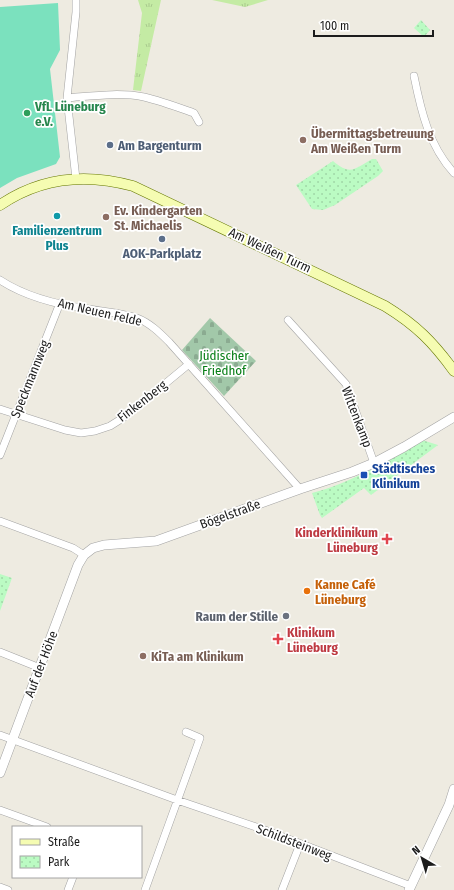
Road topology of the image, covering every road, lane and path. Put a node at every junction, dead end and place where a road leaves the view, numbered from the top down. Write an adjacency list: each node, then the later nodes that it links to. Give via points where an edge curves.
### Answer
1 (76, 0): 3 (street)
2 (414, 76): 5 (street, via 422,116 432,142)
3 (67, 98): 4 (street, via 123,95 143,97 194,113); 6 (street)
4 (199, 122)
5 (454, 174)
6 (76, 179): 7 (main road, Am Weißen Turm, via 44,184); 11 (main road, Am Weißen Turm, via 100,179 133,186 378,302 416,327)
7 (0, 205)
8 (0, 280): 9 (street, Am Neuen Felde, via 22,291)
9 (60, 303): 12 (street, Am Neuen Felde, via 137,318 159,332); 16 (street, Speckmannweg)
10 (288, 320): 19 (street, Wittenkamp, via 346,384)
11 (445, 359): 13 (main road, Am Weißen Turm); 14 (main road, Am Weißen Turm)
12 (189, 364): 16 (street, Finkenberg, via 126,416 110,426 95,431 81,433 66,430); 20 (street, Am Neuen Felde)
13 (454, 371)
14 (454, 381)
15 (0, 409): 16 (street, Finkenberg)
16 (16, 414): 18 (street, Speckmannweg)
17 (454, 418): 19 (street, Bögelstraße)
18 (0, 455)
19 (374, 463): 20 (street, Bögelstraße)
20 (300, 489): 22 (street, Bögelstraße, via 156,541 104,545 93,548)
21 (0, 521): 22 (street, via 73,548)
22 (84, 555): 24 (street, Auf der Höhe)
23 (0, 652): 24 (street)
24 (40, 668): 27 (street, Auf der Höhe)
25 (186, 732): 30 (street, via 200,738)
26 (0, 735): 27 (street, Schildsteinweg)
27 (12, 740): 28 (street, Auf der Höhe); 30 (street, Schildsteinweg)
28 (0, 773)
29 (454, 789): 31 (street)
30 (177, 800): 34 (street, Schildsteinweg); 40 (street)
31 (451, 806): 37 (street)
32 (0, 810): 33 (street)
33 (44, 826)
34 (300, 844): 37 (street, Schildsteinweg); 41 (street)
35 (73, 878): 39 (street)
36 (0, 887): 38 (street)
37 (410, 888)
38 (8, 890)
39 (68, 890)
40 (145, 890)
41 (282, 890)

